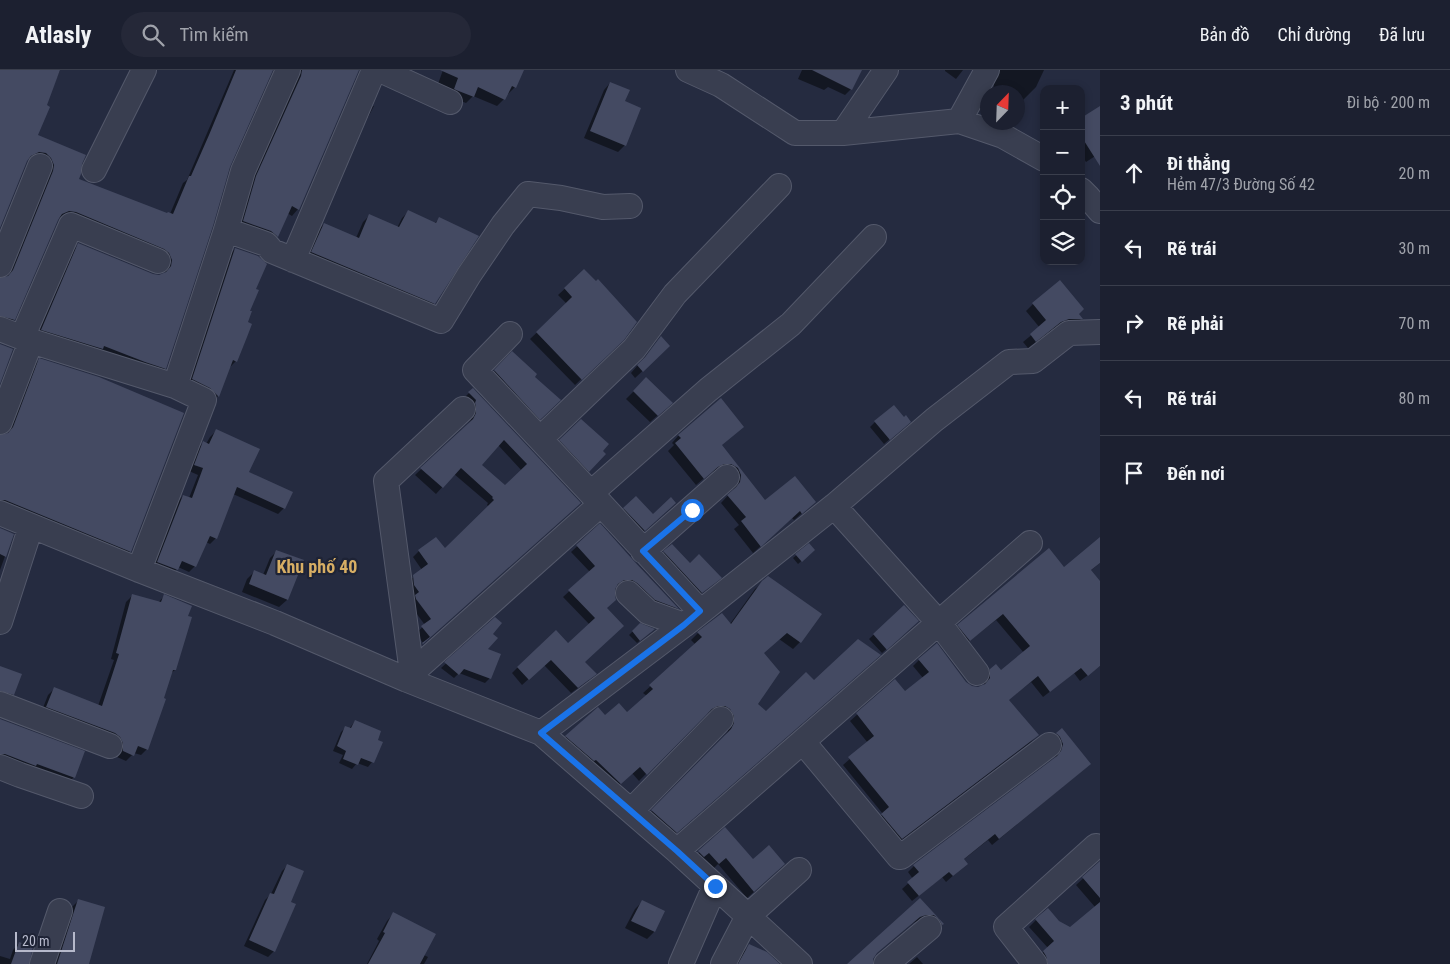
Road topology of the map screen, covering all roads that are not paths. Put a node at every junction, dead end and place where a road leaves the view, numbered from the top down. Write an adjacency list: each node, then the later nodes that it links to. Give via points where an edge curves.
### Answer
1 (144, 70): 13 (street)
2 (288, 70): 18 (street, via 243,171)
3 (374, 70): 20 (street)
4 (380, 70): 8 (street)
5 (688, 70): 10 (street, via 721,85 795,133)
6 (886, 70): 10 (street)
7 (987, 70): 9 (street)
8 (450, 102)
9 (959, 121): 10 (street); 11 (street, via 1003,136)
10 (844, 132)
11 (1040, 157)
12 (40, 166): 22 (street)
13 (94, 170)
14 (779, 186): 30 (street, via 676,294 634,349)
15 (1085, 194): 17 (street)
16 (630, 206): 20 (street, via 603,207 528,194 503,225 441,321)
17 (1100, 211)
18 (226, 230): 20 (street, via 266,244 272,251); 27 (street)
19 (874, 237): 32 (street, via 791,324 708,390)
20 (292, 260)
21 (158, 261): 26 (street, via 71,225)
22 (0, 265)
23 (0, 329): 26 (street)
24 (1100, 332): 33 (street, via 1069,333 1034,361 1009,362 934,420)
25 (510, 334): 30 (street, via 475,370)
26 (27, 340): 27 (street); 29 (street)
27 (175, 386): 38 (street, via 204,400)
28 (463, 409): 44 (street, via 386,481)
29 (0, 422)
30 (540, 439): 32 (street)
31 (728, 477): 37 (street)
32 (596, 499): 37 (street); 44 (street)
33 (834, 506): 40 (street); 42 (street)
34 (0, 513): 35 (street)
35 (31, 526): 38 (street); 41 (street)
36 (1030, 543): 42 (street)
37 (643, 551): 40 (street)
38 (139, 570): 44 (street)
39 (628, 593): 40 (street, via 648,612)
40 (692, 618): 47 (street)
41 (0, 622)
42 (939, 623): 43 (street); 48 (street)
43 (977, 673)
44 (409, 676): 47 (street)
45 (0, 704): 50 (street)
46 (721, 719): 53 (street)
47 (541, 733): 53 (street)
48 (803, 742): 49 (street, via 901,857); 55 (street)
49 (1049, 745)
50 (110, 746)
51 (0, 767): 52 (street)
52 (81, 796)
53 (632, 811): 55 (street)
54 (1096, 846): 66 (street, via 1006,927)
55 (677, 851): 57 (street)
56 (799, 870): 59 (street)
57 (715, 886): 59 (street); 62 (street)
58 (60, 911): 61 (street)
59 (748, 916): 63 (street); 64 (street)
60 (930, 928): 65 (street)
61 (42, 964)
62 (680, 964)
63 (723, 964)
64 (800, 964)
65 (886, 964)
66 (1035, 964)

